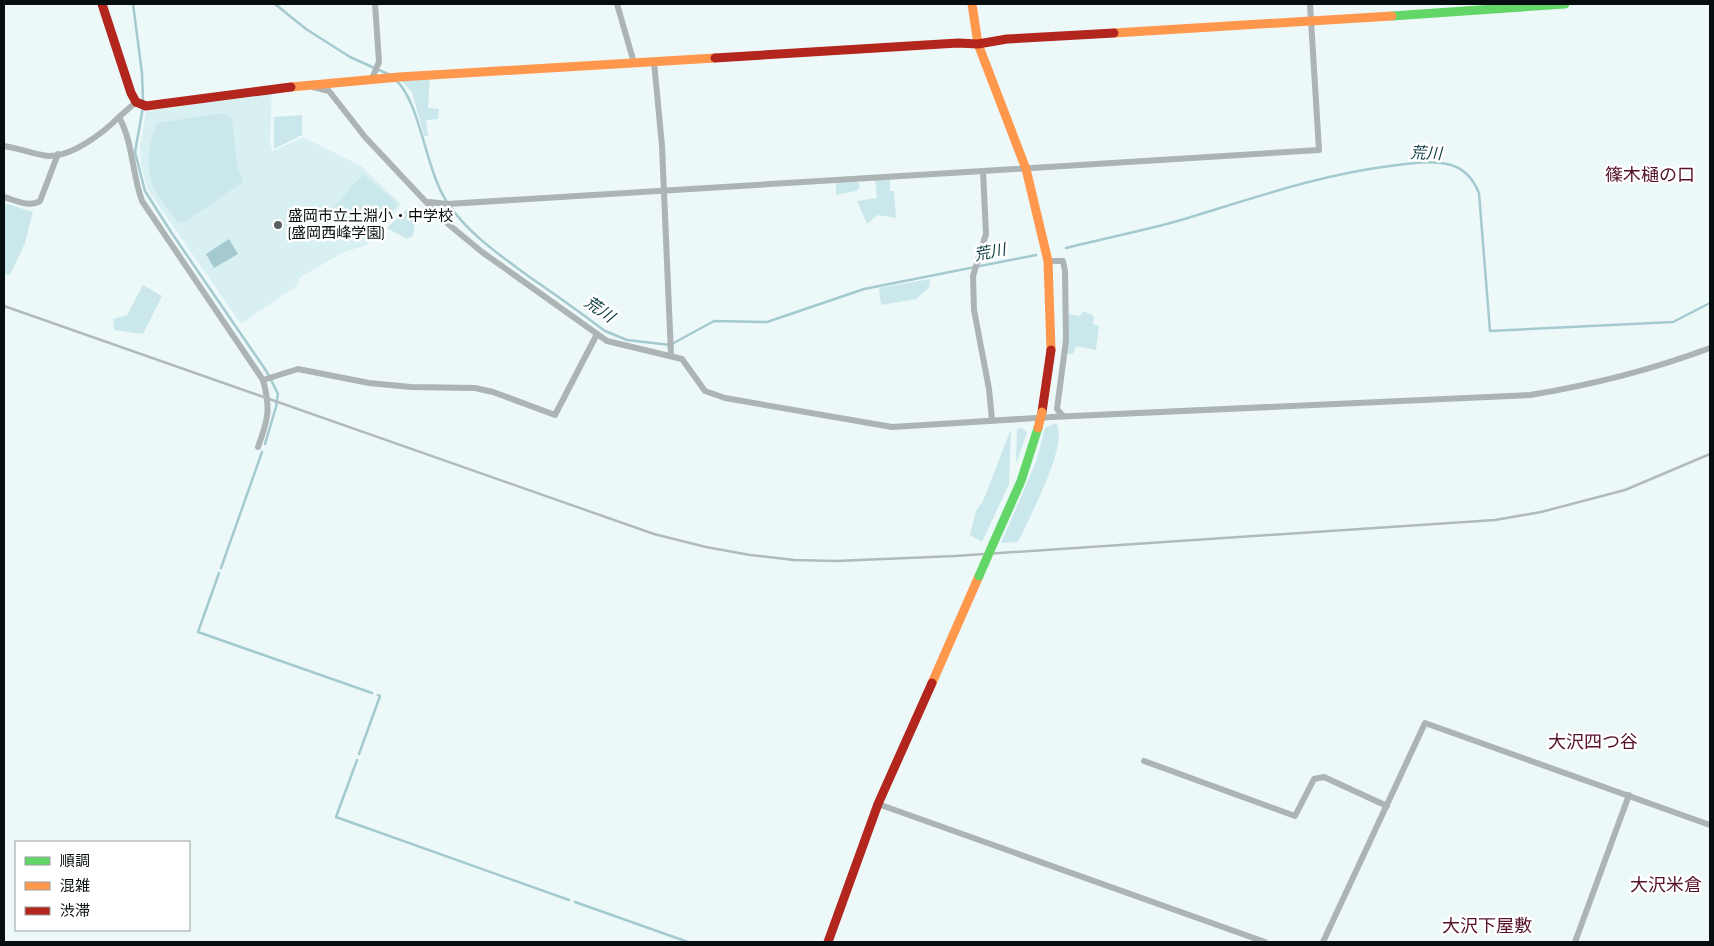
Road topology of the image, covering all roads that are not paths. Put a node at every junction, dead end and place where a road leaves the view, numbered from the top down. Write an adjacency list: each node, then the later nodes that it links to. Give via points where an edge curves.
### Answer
1 (102, 4): 13 (street, via 130,93)
2 (375, 4): 11 (street)
3 (616, 4): 10 (street)
4 (972, 4): 8 (street)
5 (1310, 4): 7 (street)
6 (1565, 4): 7 (street)
7 (1311, 20): 8 (street, via 1007,39); 17 (street, via 1319,150)
8 (978, 44): 9 (street); 17 (street)
9 (654, 62): 10 (street); 19 (street)
10 (634, 63): 11 (street, via 386,79)
11 (374, 73): 12 (street)
12 (306, 86): 13 (street); 21 (street, via 329,91 365,137)
13 (140, 104): 14 (street)
14 (119, 117): 16 (street, via 100,136); 26 (street, via 145,206)
15 (4, 146): 16 (street, via 49,156)
16 (58, 154): 20 (street, via 40,201 35,205)
17 (1026, 169): 18 (street); 22 (street)
18 (984, 171): 19 (street); 28 (street, via 986,234 974,269 974,310)
19 (664, 191): 21 (street, via 449,204); 24 (street)
20 (4, 197)
21 (429, 202): 23 (street, via 442,219 482,252)
22 (1048, 261): 27 (street, via 1063,260 1066,340 1057,409); 32 (street, bridge, via 1052,341 1038,428 1021,481)
23 (597, 334): 24 (street, via 607,341); 26 (street, via 555,415 475,388 370,383 298,369)
24 (672, 348): 28 (street, via 705,391 725,398 892,427)
25 (1710, 348): 27 (street, via 1649,370 1571,389 1530,395)
26 (264, 380): 29 (street, via 269,417)
27 (1063, 416): 28 (street)
28 (992, 420)
29 (258, 447)
30 (1144, 761): 33 (street, via 1296,816 1314,779 1324,777)
31 (1629, 795): 33 (street, via 1426,723); 34 (street); 38 (street)
32 (878, 804): 35 (street); 36 (street)
33 (1387, 806): 37 (street)
34 (1710, 825)
35 (828, 942)
36 (1265, 942)
37 (1322, 942)
38 (1575, 942)

